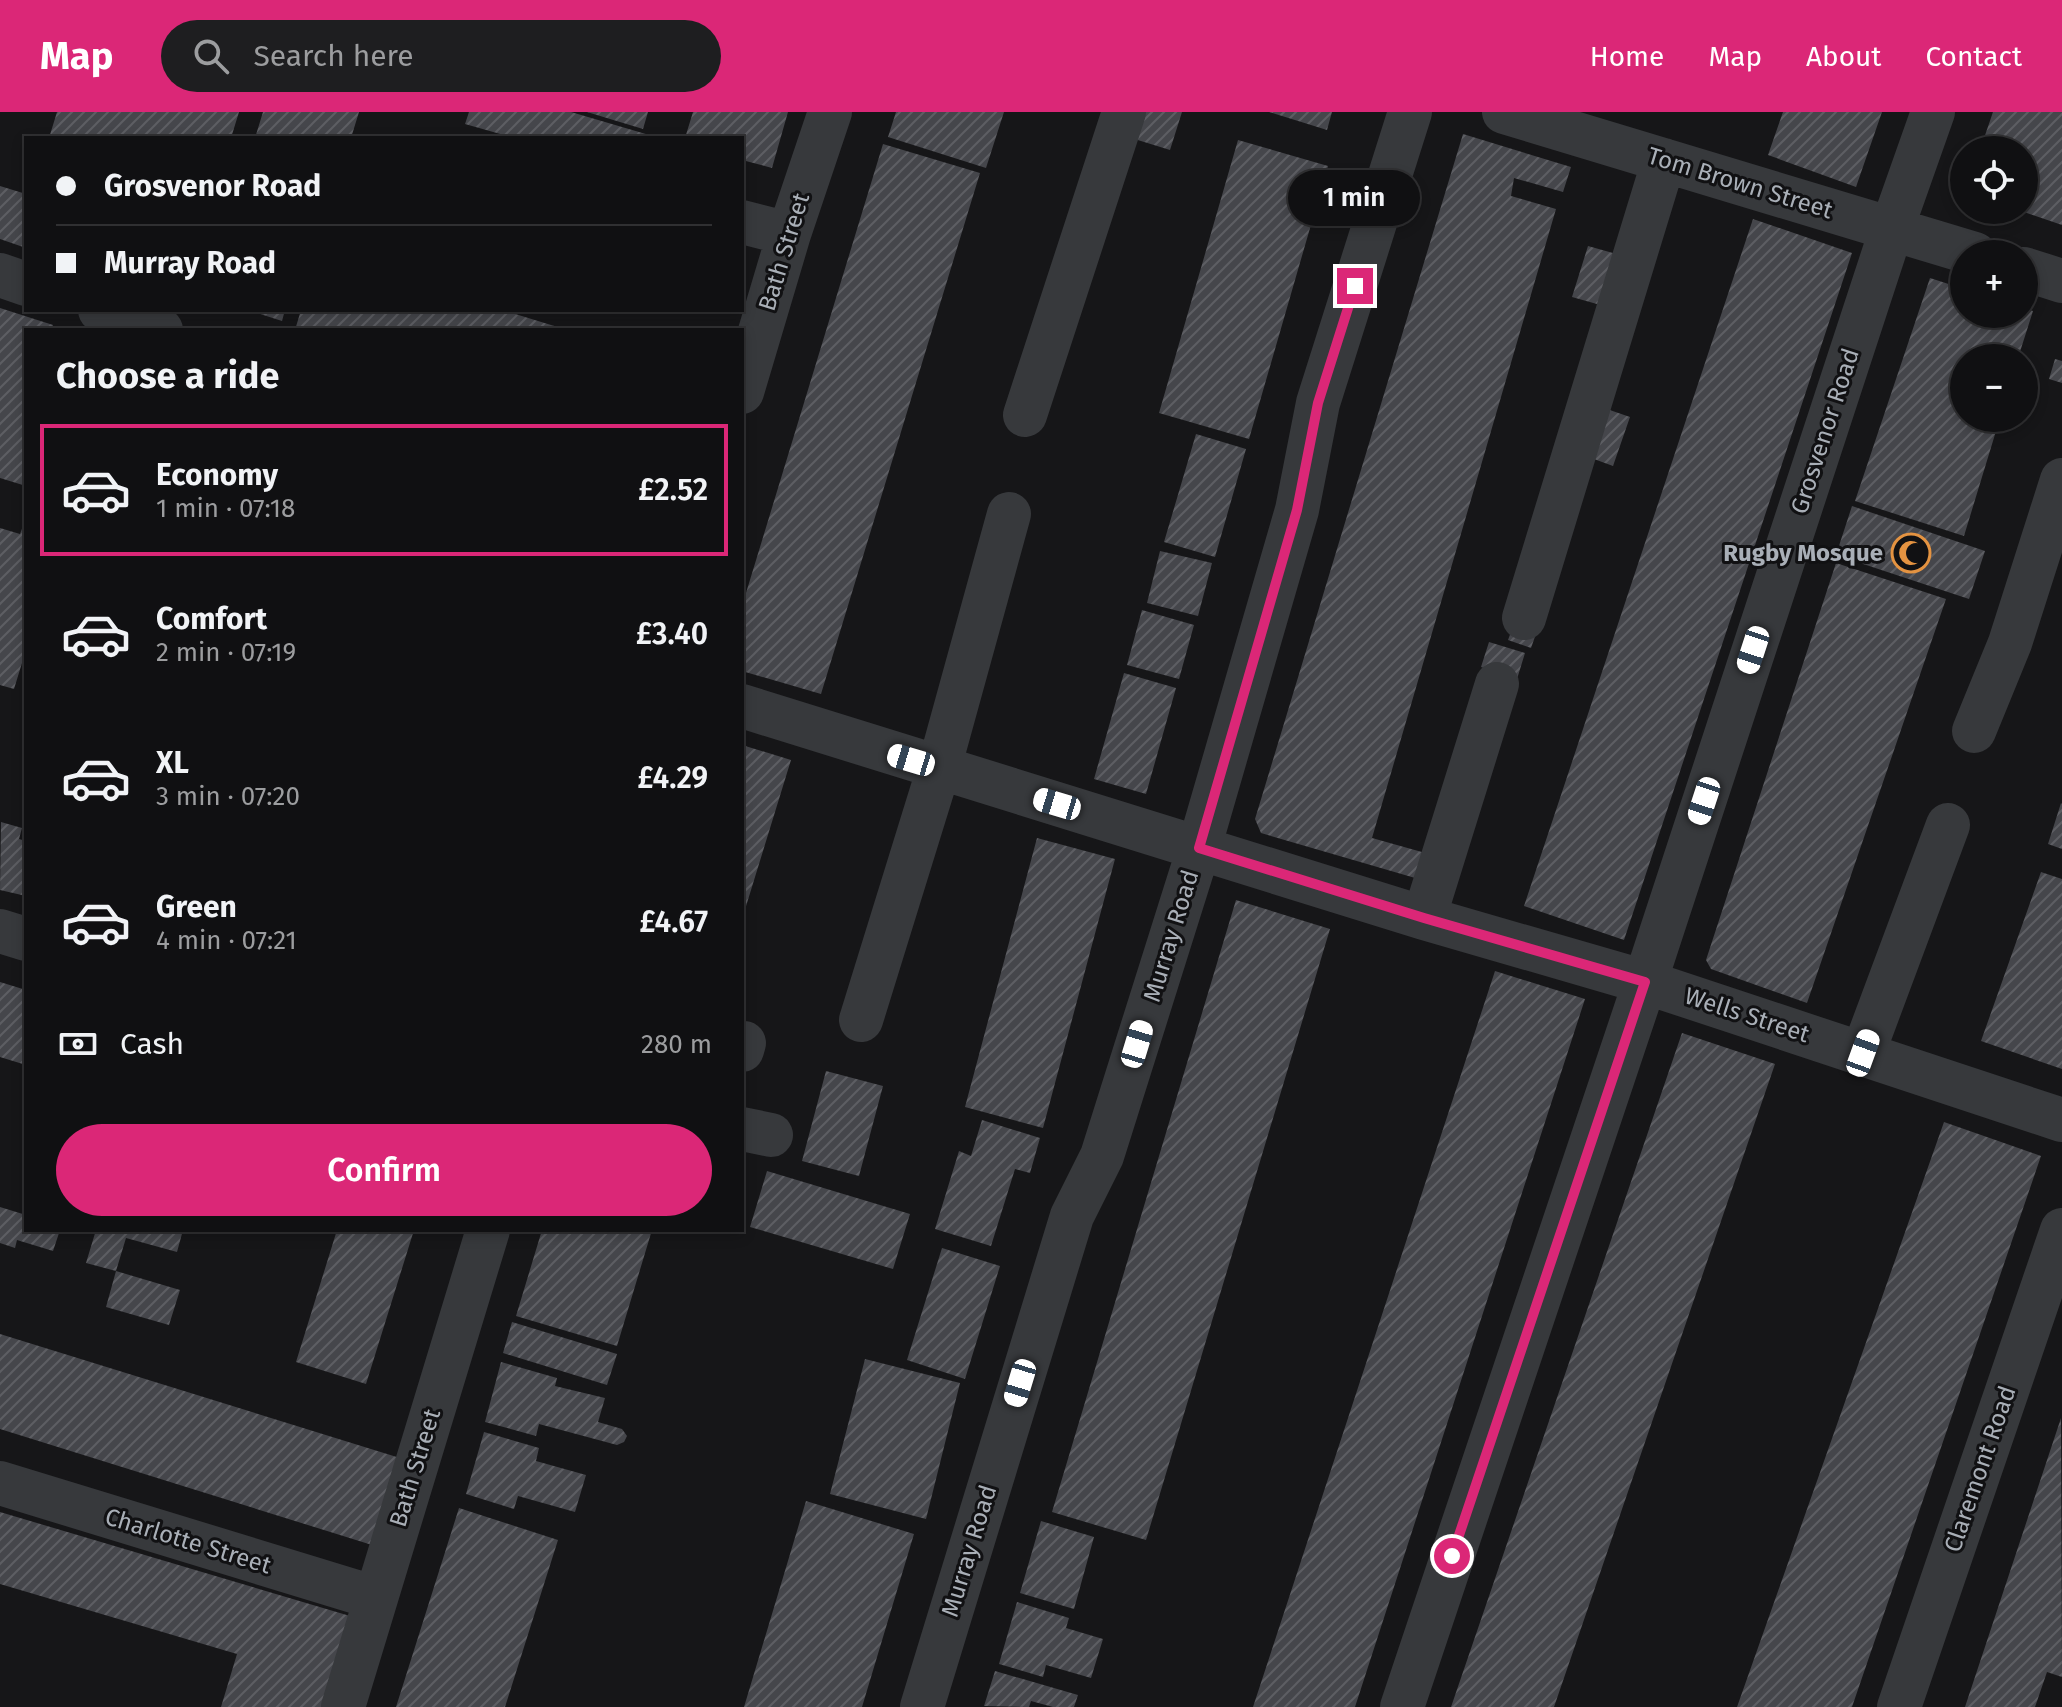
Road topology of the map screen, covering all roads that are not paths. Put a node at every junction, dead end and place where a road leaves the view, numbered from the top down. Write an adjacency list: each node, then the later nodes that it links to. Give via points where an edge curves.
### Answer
1 (830, 112): 9 (street, Bath Street)
2 (1124, 112): 16 (street)
3 (1410, 112): 25 (street, Murray Road, via 1318,403 1297,510)
4 (1504, 112): 6 (street, Tom Brown Street)
5 (1933, 112): 8 (street, Grosvenor Road)
6 (1664, 160): 8 (street, Tom Brown Street); 19 (street)
7 (744, 223): 9 (street)
8 (1892, 228): 10 (street, Tom Brown Street); 29 (street, Grosvenor Road)
9 (789, 234): 15 (street, Bath Street)
10 (1950, 246)
11 (2038, 273): 13 (street)
12 (0, 275): 14 (street)
13 (2062, 281)
14 (24, 283)
15 (744, 385)
16 (1025, 415)
17 (2062, 480): 22 (street, via 2010,643)
18 (1009, 514): 23 (street)
19 (1524, 618)
20 (1497, 684): 26 (street)
21 (744, 707): 23 (street, Wells Street)
22 (1974, 731)
23 (939, 768): 25 (street, Wells Street); 30 (street)
24 (1948, 825): 31 (street)
25 (1199, 848): 26 (street, Wells Street); 38 (street, Murray Road, via 1102,1156 1072,1216)
26 (1424, 918): 29 (street, Wells Street)
27 (0, 931): 28 (street)
28 (24, 938)
29 (1645, 982): 31 (street, Wells Street); 39 (street, Grosvenor Road)
30 (861, 1020)
31 (1863, 1053): 32 (street, Wells Street)
32 (2062, 1120)
33 (2062, 1230): 40 (street, Claremont Road)
34 (487, 1232): 36 (street, Bath Street)
35 (0, 1483): 36 (street, Charlotte Street)
36 (376, 1598): 37 (street, Bath Street)
37 (343, 1707)
38 (922, 1707)
39 (1402, 1707)
40 (1899, 1707)

